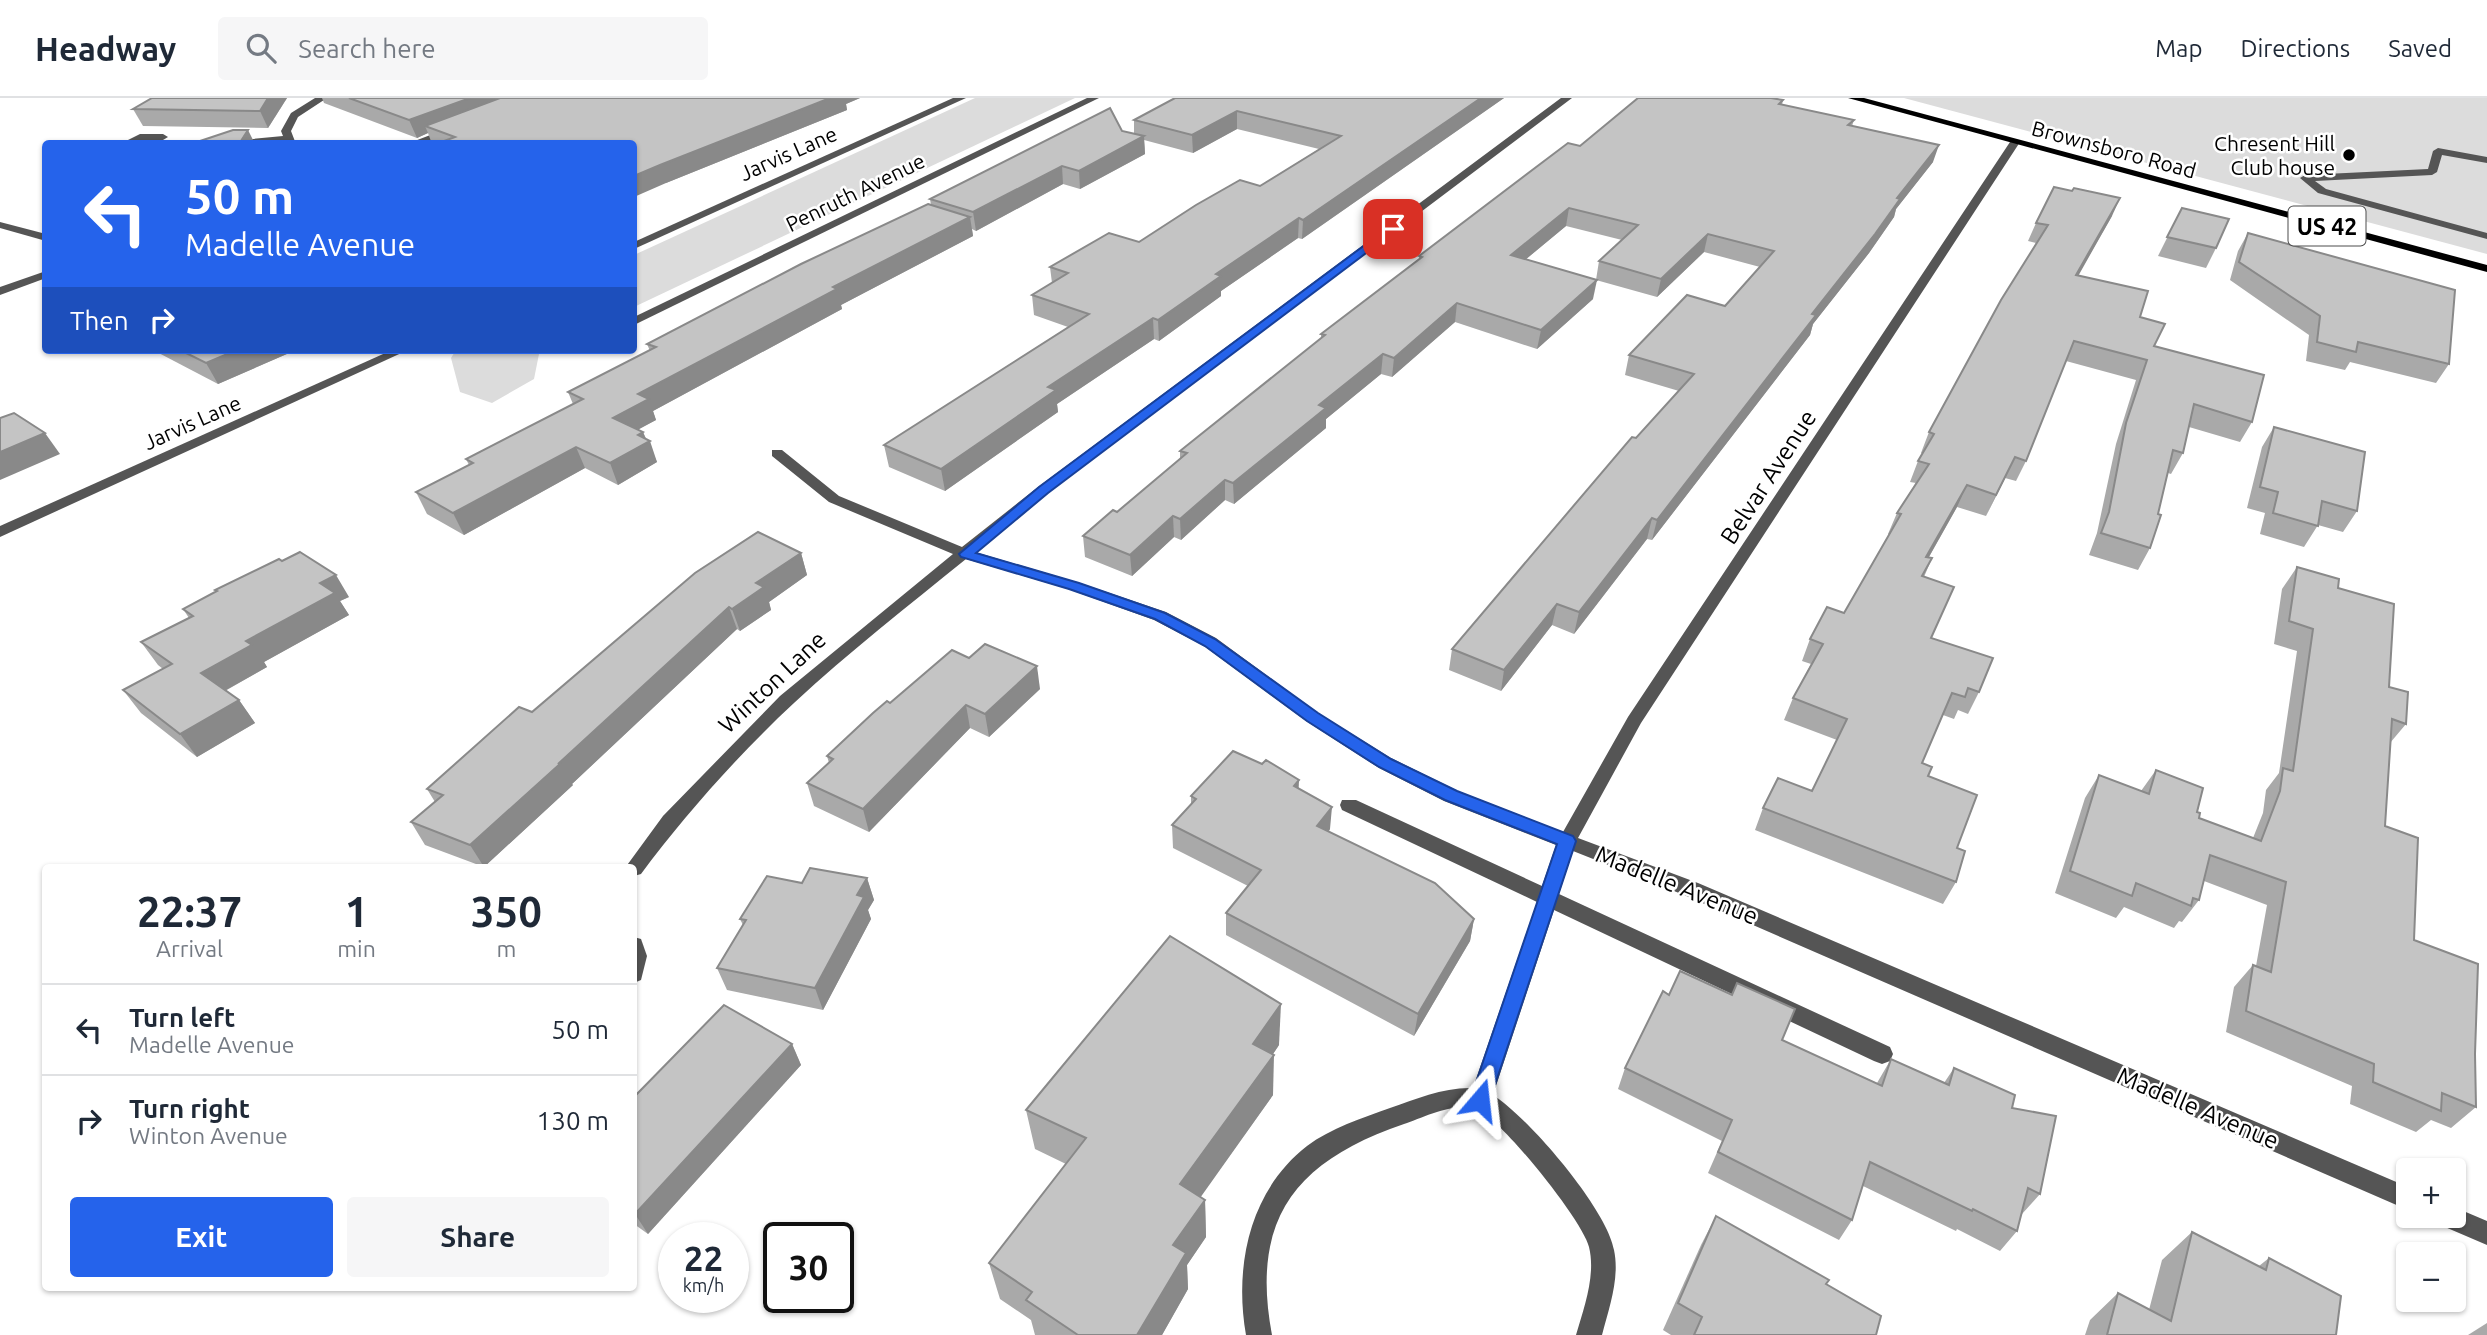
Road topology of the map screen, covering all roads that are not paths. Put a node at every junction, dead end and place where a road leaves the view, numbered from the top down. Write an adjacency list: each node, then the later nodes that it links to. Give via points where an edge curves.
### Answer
1 (322, 98): 9 (street, via 290,119 286,131)
2 (961, 98): 16 (street, Jarvis Lane)
3 (1094, 98): 20 (street, Penruth Avenue)
4 (1567, 98): 24 (street, Winton Lane, via 1055,482)
5 (1853, 98): 11 (main road, Brownsboro Road / US 42)
6 (463, 125): 10 (street)
7 (163, 137): 8 (street)
8 (135, 140)
9 (290, 140)
10 (423, 140)
11 (2015, 142): 17 (main road, Brownsboro Road / US 42); 26 (street, Belvar Avenue, via 1634,721)
12 (2487, 160): 14 (street, via 2438,151 2432,172 2305,178 2322,191)
13 (0, 225): 15 (street)
14 (2487, 236)
15 (42, 237)
16 (637, 245)
17 (2487, 269)
18 (42, 275): 19 (street)
19 (0, 291)
20 (637, 320)
21 (393, 354): 23 (street, Jarvis Lane)
22 (777, 453): 24 (street, Madelle Avenue, via 834,499)
23 (0, 532)
24 (966, 554): 26 (street, Madelle Avenue, via 1160,616 1210,642 1312,717 1385,763 1451,796); 27 (street, Winton Lane, via 786,700 670,821)
25 (1349, 805): 28 (street)
26 (1567, 841): 28 (street, Belvar Avenue); 31 (street, Madelle Avenue, via 1691,889)
27 (637, 865)
28 (1548, 898): 29 (street); 30 (street, Belvar Avenue)
29 (1882, 1054)
30 (1480, 1100): 34 (street, via 1431,1105 1381,1122 1315,1155 1287,1183 1267,1217 1254,1256 1254,1313); 35 (street, via 1499,1111 1590,1220 1602,1248 1600,1295)
31 (2396, 1194)
32 (2466, 1224): 33 (street)
33 (2487, 1233)
34 (1259, 1335)
35 (1589, 1335)

